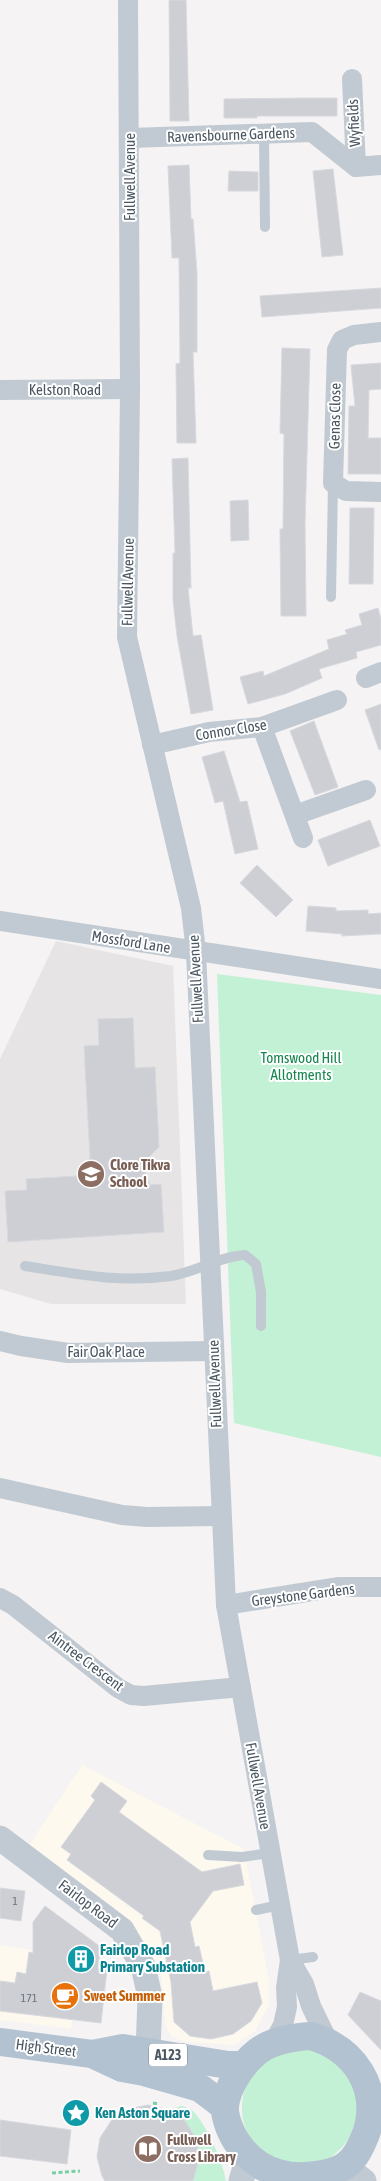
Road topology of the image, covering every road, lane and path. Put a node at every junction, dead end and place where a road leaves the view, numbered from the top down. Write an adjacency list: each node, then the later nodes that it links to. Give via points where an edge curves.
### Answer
1 (128, 0): 4 (street, Fullwell Avenue)
2 (352, 79): 6 (street, Wyfields)
3 (264, 135): 4 (street, Ravensbourne Gardens); 6 (street, Ravensbourne Gardens, via 312,132); 7 (lane)
4 (130, 138): 9 (street, Fullwell Avenue)
5 (381, 165): 6 (street)
6 (356, 167)
7 (265, 227)
8 (381, 332): 11 (street, Genas Close, via 354,335 342,340 337,350)
9 (130, 389): 10 (street, Kelston Road); 16 (street, Fullwell Avenue, via 127,637)
10 (0, 390)
11 (334, 483): 12 (street, via 346,491); 13 (lane)
12 (381, 492)
13 (330, 597)
14 (337, 700): 15 (street, Connor Close)
15 (262, 727): 16 (street, Connor Close, via 209,732); 18 (street)
16 (152, 745): 21 (street, Fullwell Avenue, via 192,908)
17 (366, 790): 18 (street)
18 (295, 815): 19 (street)
19 (303, 838)
20 (0, 921): 21 (street, Mossford Lane)
21 (196, 952): 22 (street, Mossford Lane); 24 (street, Fullwell Avenue)
22 (381, 978)
23 (25, 1266): 24 (lane, via 108,1279 128,1279 172,1276)
24 (210, 1266): 25 (lane, via 240,1255 256,1264 261,1292); 27 (street, Fullwell Avenue)
25 (261, 1326)
26 (0, 1341): 27 (street, Fair Oak Place, via 68,1353)
27 (214, 1351): 29 (street, Fullwell Avenue)
28 (0, 1488): 29 (street, via 122,1515)
29 (221, 1516): 32 (street, Fullwell Avenue)
30 (381, 1588): 32 (street, Greystone Gardens, via 338,1587)
31 (0, 1598): 33 (street, Aintree Crescent, via 131,1695)
32 (226, 1606): 33 (street, Fullwell Avenue)
33 (240, 1687): 35 (street, Fullwell Avenue)
34 (0, 1838): 44 (street, Fairlop Road, via 122,1930 143,1966 150,1998)
35 (270, 1853): 36 (lane, via 242,1858); 37 (street, Fullwell Avenue)
36 (208, 1855)
37 (280, 1905): 38 (lane); 40 (street, Fullwell Avenue)
38 (256, 1910)
39 (314, 1956): 40 (lane)
40 (290, 1960): 41 (street, Fullwell Avenue); 43 (street, Fullwell Avenue, via 287,2007 283,2025)
41 (328, 2041): 43 (main road, via 303,2036); 47 (main road, via 349,2055)
42 (0, 2042): 45 (main road, High Street / A123)
43 (273, 2043): 46 (main road, via 258,2051)
44 (148, 2051): 45 (main road, High Street / A123, via 122,2048); 46 (main road, High Street / A123)
45 (92, 2054): 50 (main road, High Street / A123, via 122,2068 200,2088)
46 (244, 2065): 50 (main road, via 233,2083)
47 (376, 2094): 53 (main road)
48 (153, 2103): 49 (path)
49 (158, 2104)
50 (225, 2107): 51 (main road)
51 (244, 2169): 55 (main road)
52 (80, 2171): 54 (path)
53 (355, 2173): 55 (main road)
54 (52, 2174)
55 (289, 2180)

